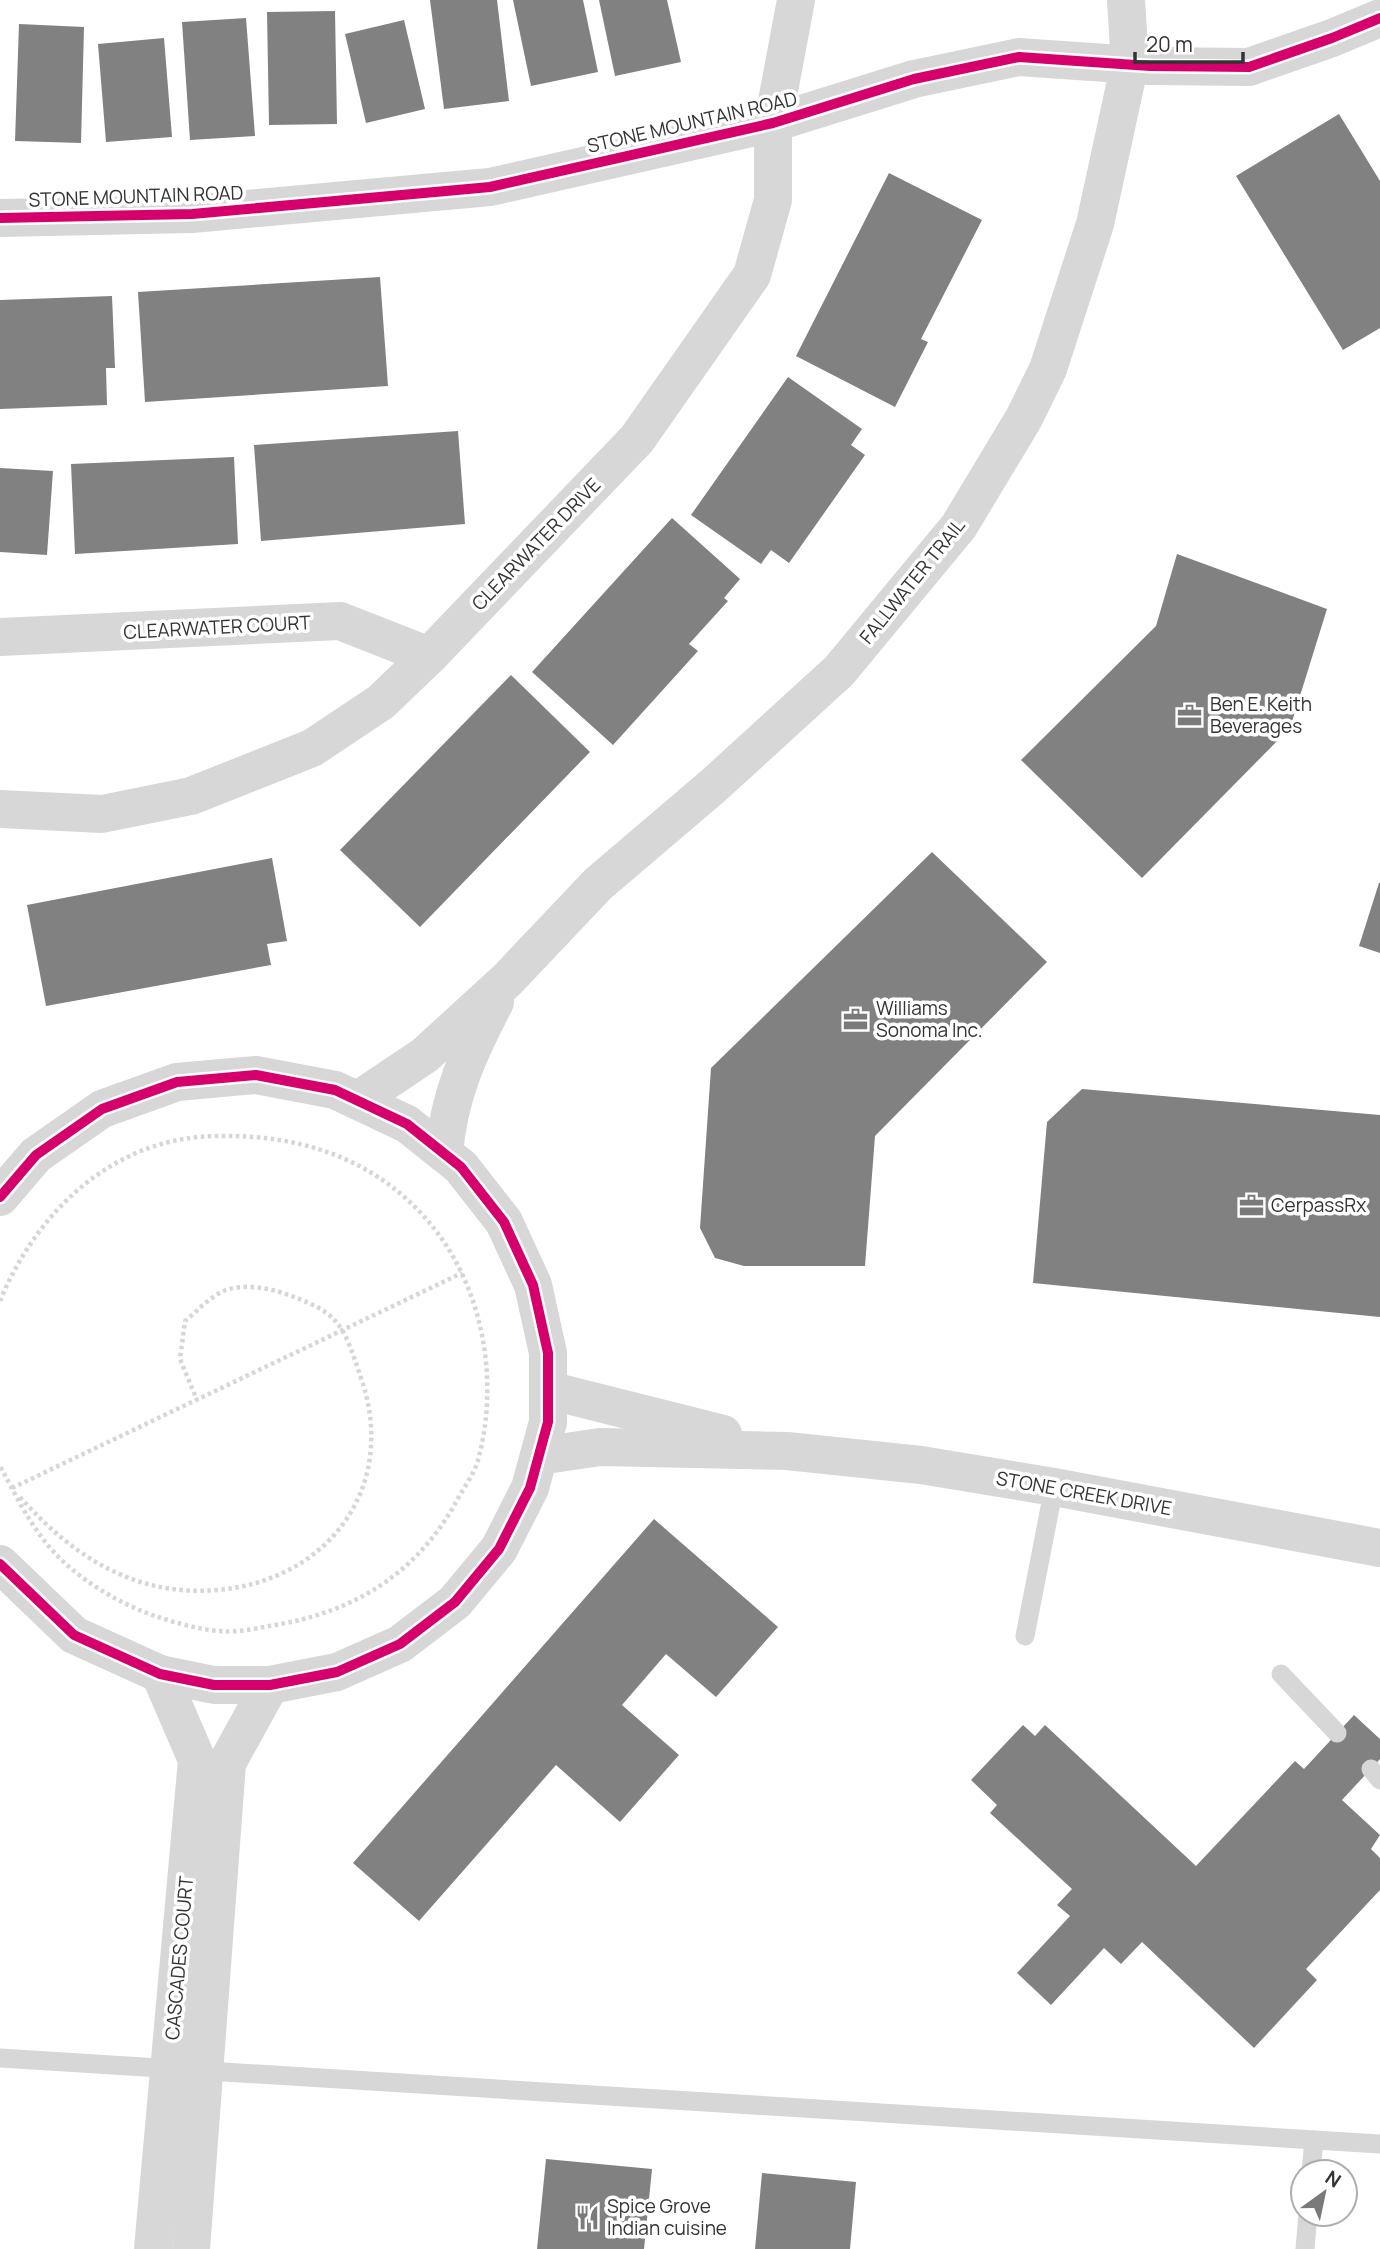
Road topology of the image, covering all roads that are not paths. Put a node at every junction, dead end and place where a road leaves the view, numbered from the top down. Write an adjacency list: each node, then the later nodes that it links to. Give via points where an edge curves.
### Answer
1 (796, 0): 5 (street, CLEARWATER DRIVE)
2 (1126, 0): 4 (street, FALLWATER TRAIL)
3 (1380, 18): 4 (street, STONE MOUNTAIN ROAD, via 1249,67)
4 (1130, 63): 5 (street, STONE MOUNTAIN ROAD, via 1019,57 914,79); 10 (street, FALLWATER TRAIL, via 1095,224 1048,369 959,526 839,671 598,884)
5 (772, 123): 6 (street, STONE MOUNTAIN ROAD, via 490,187 192,214); 8 (street, CLEARWATER DRIVE, via 773,200 752,275 637,439)
6 (0, 218)
7 (0, 637): 8 (street, CLEARWATER COURT, via 340,621)
8 (429, 656): 9 (street, CLEARWATER DRIVE, via 381,702 312,748 191,796 102,814)
9 (0, 809)
10 (508, 979): 11 (street, FALLWATER TRAIL, via 425,1055); 12 (street, FALLWATER TRAIL, via 457,1081 447,1114)
11 (358, 1100): 12 (street, via 407,1124); 13 (street, via 335,1090 256,1075 177,1082 102,1109)
12 (444, 1153): 15 (street, via 461,1167 504,1222 533,1285 548,1353)
13 (18, 1158): 14 (street)
14 (0, 1198)
15 (548, 1390): 16 (street, STONE CREEK DRIVE); 17 (street, via 548,1422)
16 (786, 1451): 17 (street, STONE CREEK DRIVE, via 600,1447); 18 (street, STONE CREEK DRIVE, via 921,1465)
17 (539, 1456): 24 (street, via 530,1488 499,1549 455,1602 400,1644 337,1672)
18 (1054, 1487): 19 (street, STONE CREEK DRIVE); 21 (lane)
19 (1380, 1548)
20 (0, 1564): 22 (street, via 74,1635)
21 (1025, 1636)
22 (160, 1674): 24 (street, via 214,1685); 27 (street, CASCADES COURT, via 197,1760)
23 (1281, 1674): 25 (lane)
24 (270, 1685): 27 (street, CASCADES COURT, via 226,1763)
25 (1337, 1733)
26 (0, 2058): 27 (lane)
27 (187, 2069): 28 (lane); 32 (street, CASCADES COURT); 33 (street, CASCADES COURT)
28 (1314, 2140): 29 (lane); 30 (lane)
29 (1380, 2144)
30 (1312, 2158)
31 (1307, 2228): 34 (lane)
32 (153, 2249)
33 (191, 2249)
34 (1305, 2249)

